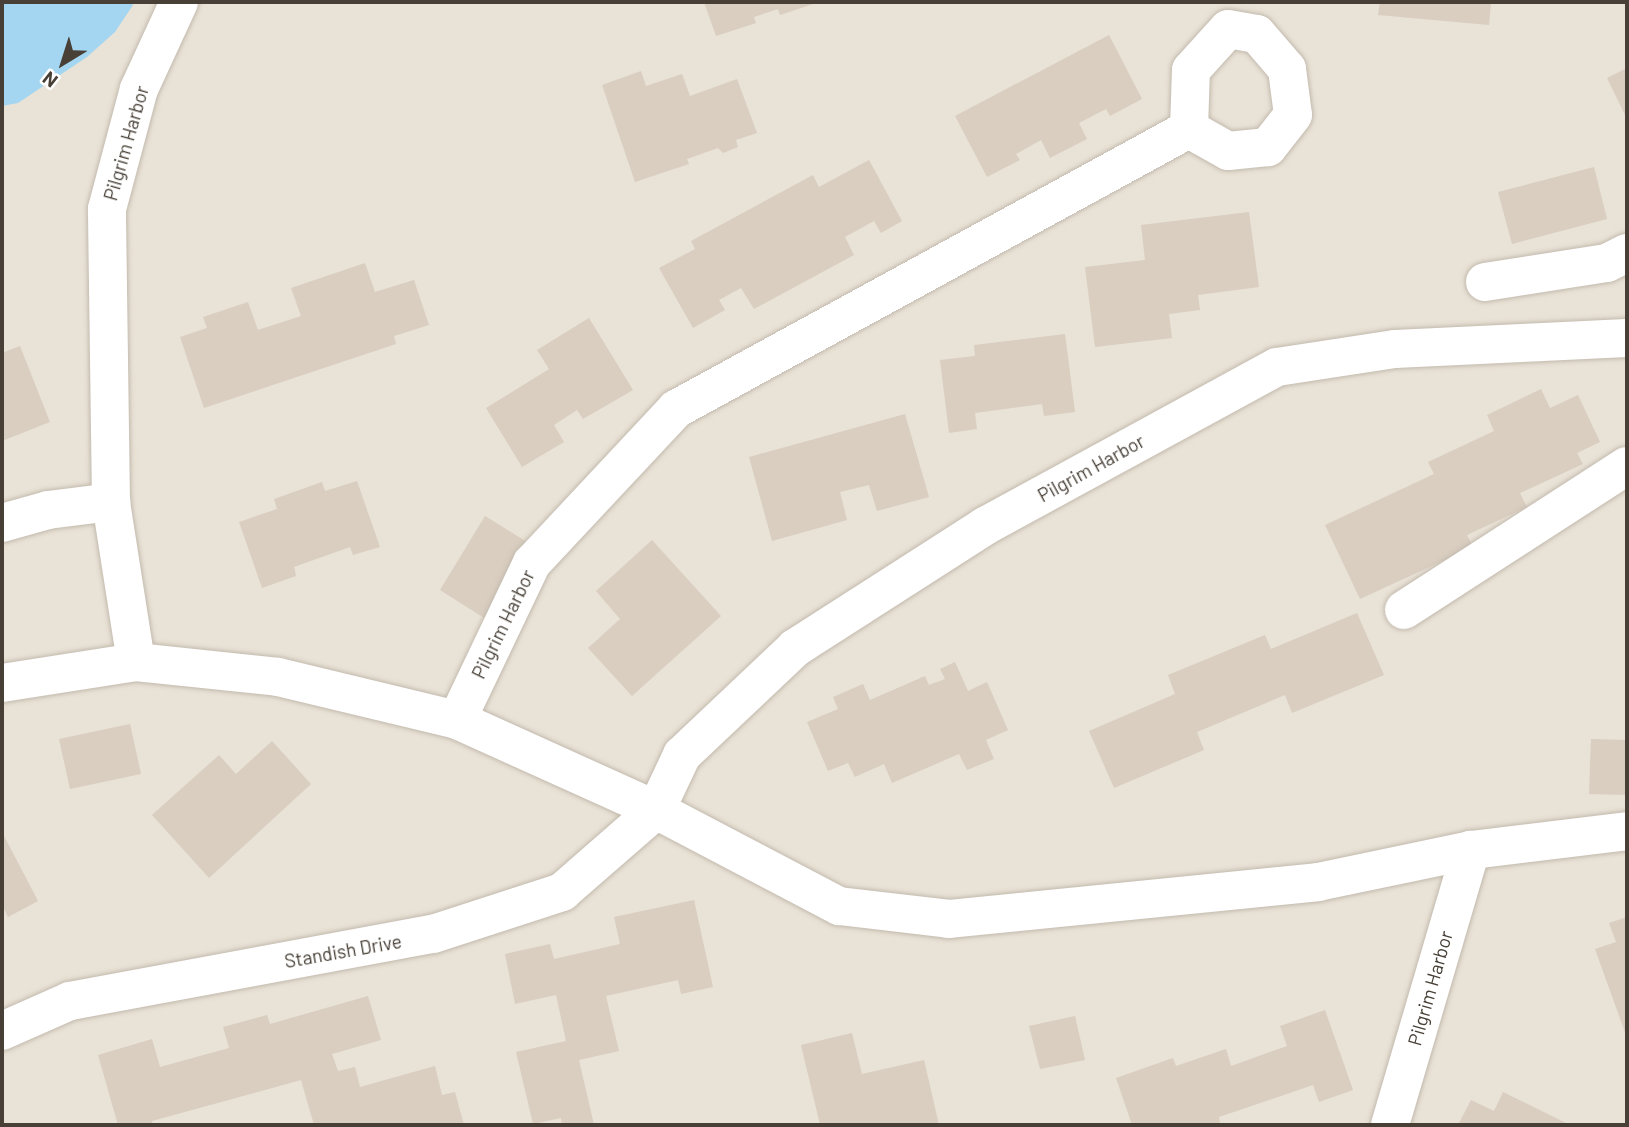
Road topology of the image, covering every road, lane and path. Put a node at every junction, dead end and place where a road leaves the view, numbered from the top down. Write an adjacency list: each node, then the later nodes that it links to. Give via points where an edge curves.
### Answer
1 (179, 2): 7 (street, Pilgrim Harbor, via 139,89 107,209)
2 (1189, 130): 12 (street, Pilgrim Harbor, via 676,409 532,563)
3 (1627, 253): 4 (street, via 1607,263)
4 (1485, 282)
5 (1627, 338): 13 (street, Pilgrim Harbor, via 1395,349 1277,367 985,526 795,648 682,755)
6 (1627, 467): 9 (street)
7 (111, 502): 8 (street, via 48,510); 10 (street, Pilgrim Harbor)
8 (2, 523)
9 (1404, 610)
10 (136, 662): 11 (street); 12 (street, via 278,677)
11 (2, 683)
12 (457, 720): 13 (street)
13 (656, 810): 15 (street, via 839,906 949,919 1318,882); 16 (street, Standish Drive, via 562,892 433,934 70,1001)
14 (1627, 831): 15 (street)
15 (1471, 850): 17 (street, Pilgrim Harbor)
16 (2, 1031)
17 (1390, 1125)

